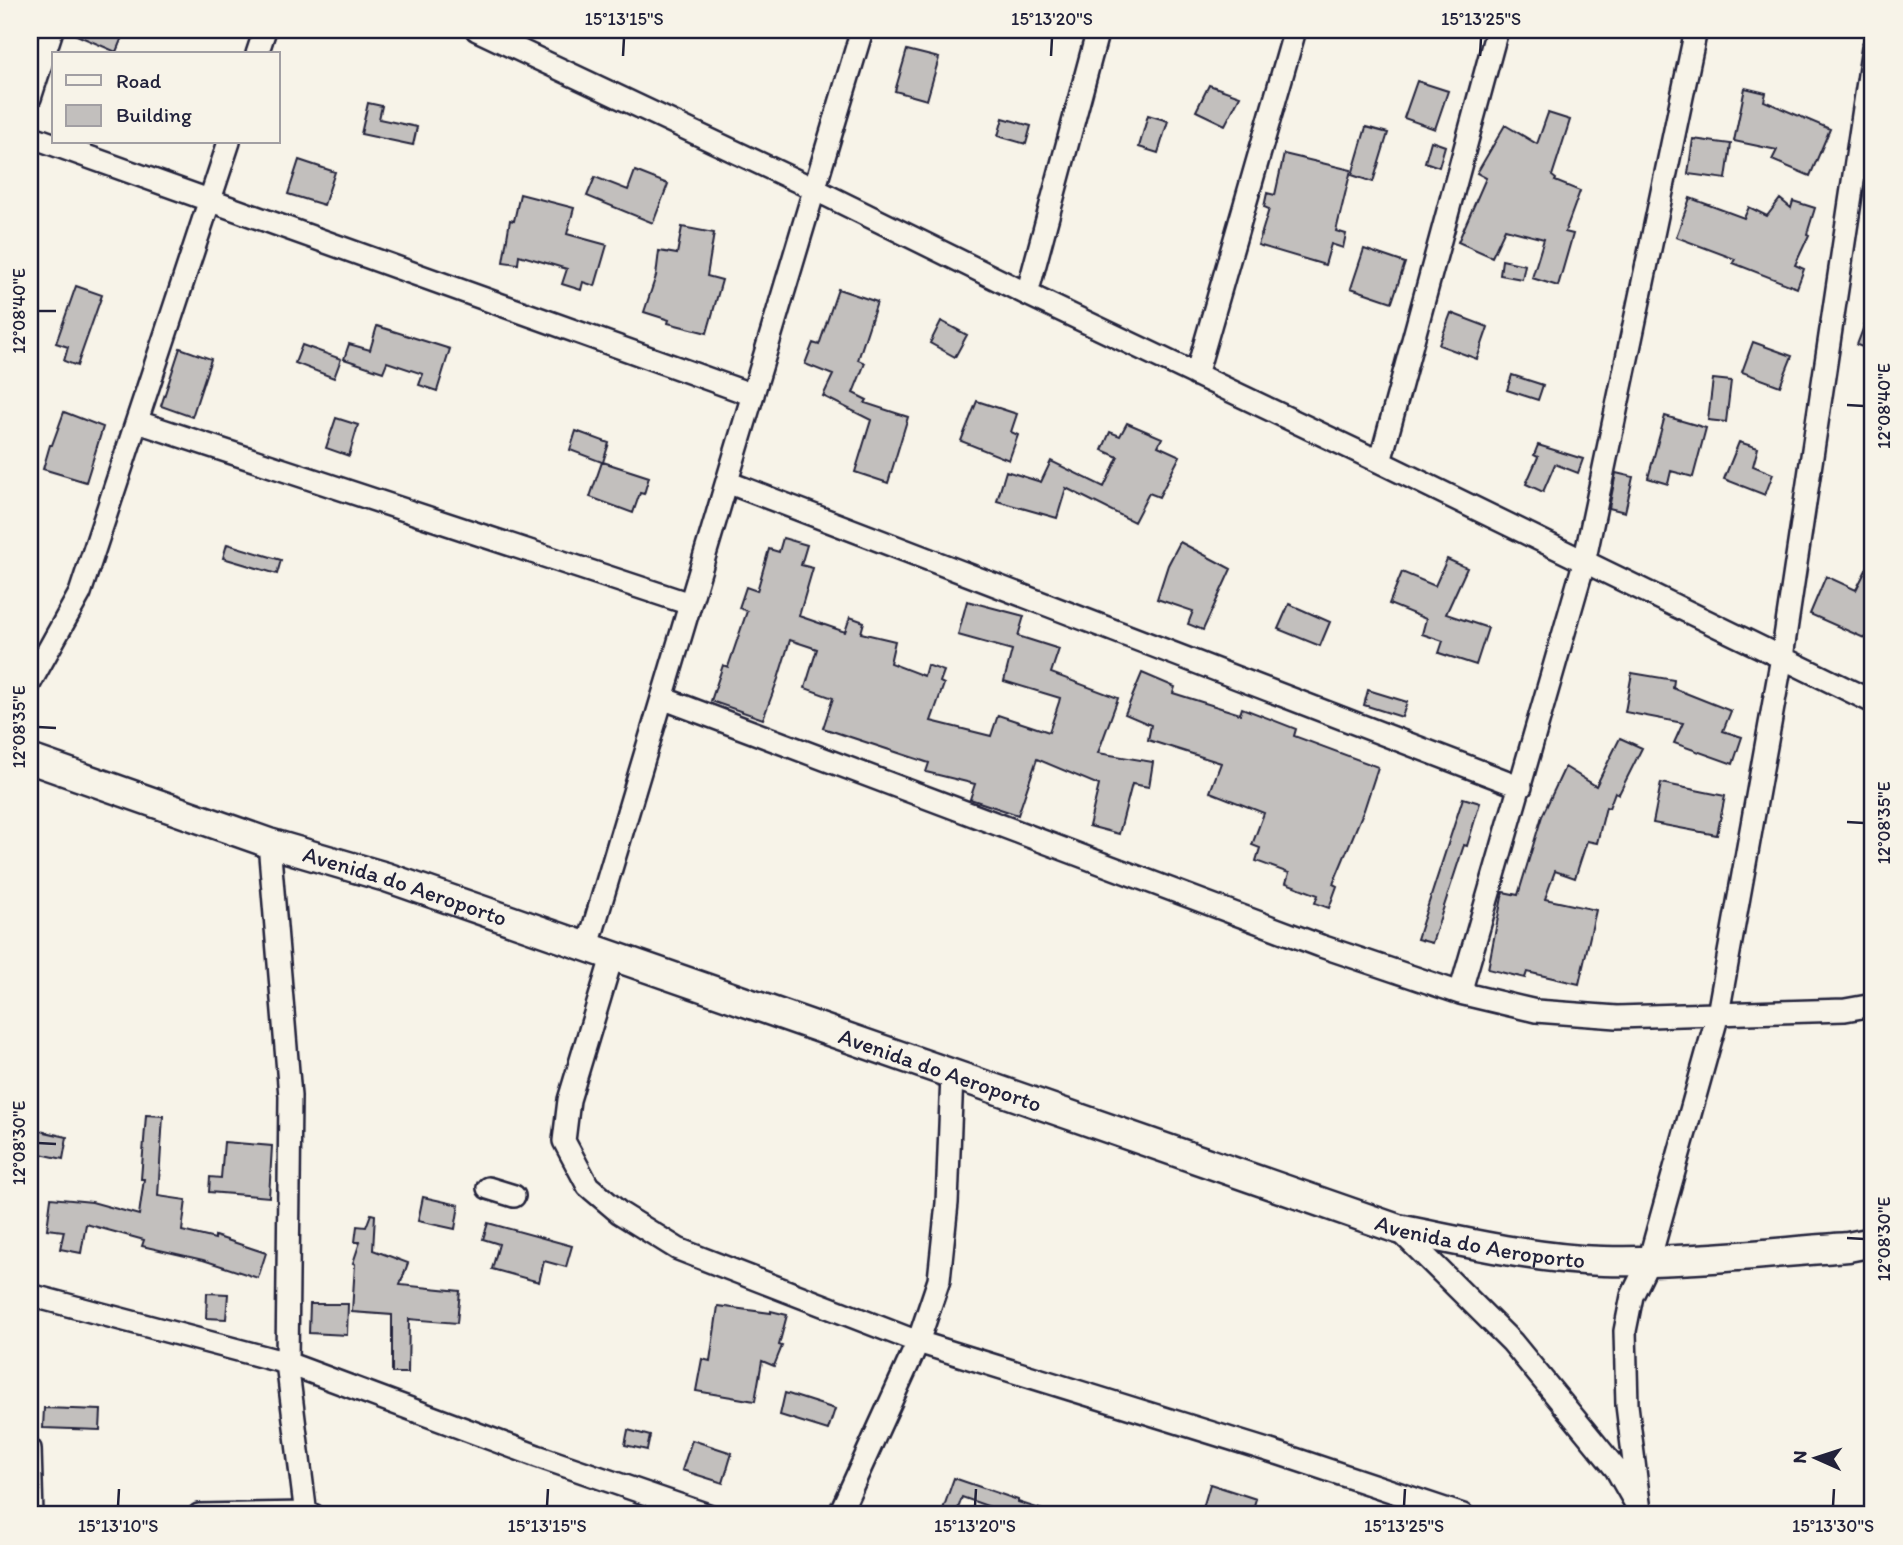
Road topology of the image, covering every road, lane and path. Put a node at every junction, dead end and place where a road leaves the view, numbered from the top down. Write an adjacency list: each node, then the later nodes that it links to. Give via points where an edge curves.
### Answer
1 (52, 30): 11 (street)
2 (265, 30): 10 (street)
3 (477, 30): 16 (street)
4 (862, 30): 16 (street)
5 (1098, 30): 18 (street)
6 (1295, 30): 19 (street)
7 (1497, 30): 22 (street)
8 (1696, 30): 24 (street)
9 (1873, 48): 26 (street)
10 (258, 52)
11 (30, 98)
12 (30, 136): 13 (street)
13 (52, 144)
14 (52, 144): 17 (street)
15 (228, 144): 17 (street)
16 (814, 189): 18 (street); 20 (street)
17 (210, 201): 20 (street); 21 (street)
18 (1027, 294): 19 (street)
19 (1196, 375): 22 (street)
20 (753, 396): 23 (street)
21 (138, 422): 25 (street); 27 (street, via 80,593)
22 (1380, 462): 24 (street)
23 (726, 482): 25 (street); 31 (street)
24 (1584, 563): 26 (street); 31 (street)
25 (690, 604): 28 (street)
26 (1782, 657): 29 (street); 36 (street)
27 (30, 683)
28 (662, 698): 33 (street); 34 (street, via 1308,941)
29 (1873, 702)
30 (30, 760): 32 (main road, Avenida do Aeroporto)
31 (1521, 787): 34 (street)
32 (269, 843): 33 (main road, Avenida do Aeroporto, via 386,877); 45 (street, via 290,1096)
33 (600, 953): 37 (main road, Avenida do Aeroporto); 44 (street, via 564,1141 588,1186 620,1213 678,1249)
34 (1460, 993): 36 (street, via 1536,1011 1616,1017)
35 (1873, 1005): 36 (street)
36 (1718, 1014): 42 (street)
37 (952, 1074): 40 (main road, Avenida do Aeroporto); 44 (street, via 939,1280)
38 (488, 1188): 39 (street)
39 (514, 1196)
40 (1398, 1229): 42 (main road, Avenida do Aeroporto, via 1553,1256); 47 (street, via 1512,1342 1616,1469)
41 (1873, 1242): 42 (main road, Avenida do Aeroporto)
42 (1649, 1261): 47 (street, via 1632,1296 1625,1331 1627,1405)
43 (30, 1294): 45 (street)
44 (918, 1342): 52 (street); 53 (street)
45 (287, 1363): 50 (street); 51 (street)
46 (30, 1449): 48 (street)
47 (1641, 1513)
48 (32, 1515)
49 (199, 1515): 50 (street)
50 (308, 1515)
51 (708, 1515)
52 (839, 1515)
53 (1463, 1515)

